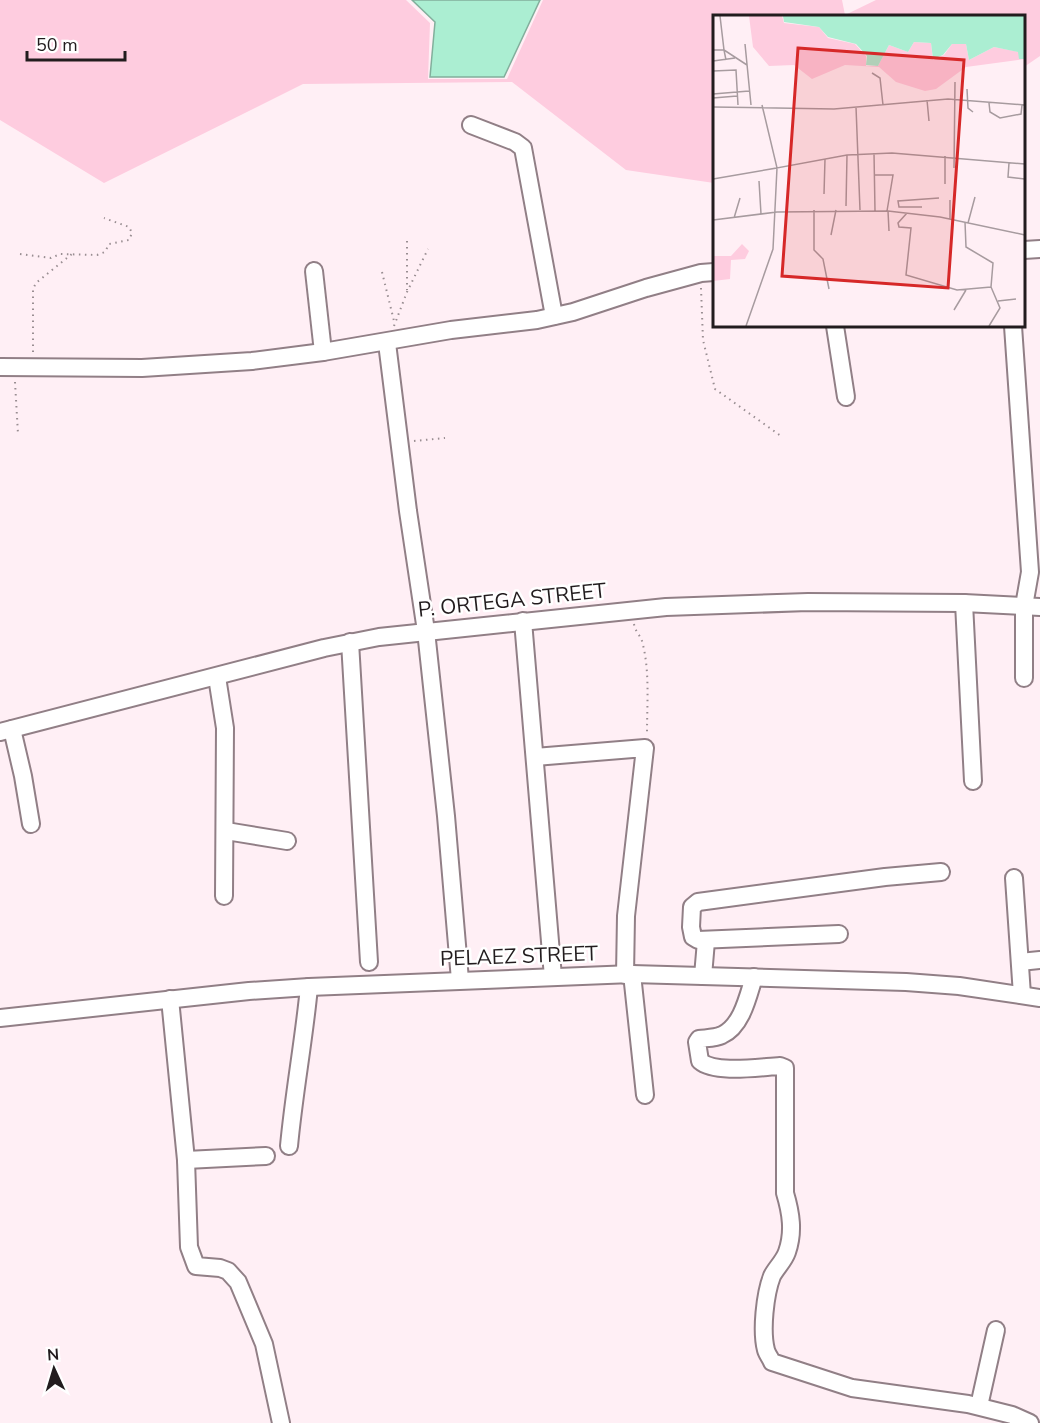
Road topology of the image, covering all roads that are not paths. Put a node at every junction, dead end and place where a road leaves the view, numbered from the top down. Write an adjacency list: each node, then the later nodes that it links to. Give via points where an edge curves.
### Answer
1 (471, 125): 6 (street, via 523,148)
2 (1040, 249): 3 (street)
3 (1025, 250)
4 (314, 271): 10 (street)
5 (708, 273): 6 (street)
6 (554, 316): 9 (street)
7 (835, 327): 12 (street)
8 (1013, 327): 14 (street)
9 (389, 342): 10 (street); 16 (street)
10 (323, 352): 11 (street, via 142,368)
11 (7, 367)
12 (846, 397)
13 (964, 603): 14 (street, P. ORTEGA STREET); 15 (street, P. ORTEGA STREET, via 808,602 633,610); 22 (street)
14 (1032, 606): 19 (street)
15 (523, 621): 16 (street, P. ORTEGA STREET); 21 (street)
16 (426, 631): 17 (street, P. ORTEGA STREET); 38 (street)
17 (350, 642): 18 (street, P. ORTEGA STREET); 32 (street)
18 (217, 677): 20 (street, P. ORTEGA STREET); 24 (street, via 225,728)
19 (1024, 678)
20 (6, 731): 23 (street, via 23,776)
21 (535, 757): 34 (street, via 645,748 626,916); 36 (street)
22 (973, 782)
23 (31, 824)
24 (226, 831): 25 (street); 28 (street)
25 (287, 841)
26 (941, 872): 30 (street, via 698,902 692,907 691,933)
27 (1014, 878): 33 (street)
28 (224, 896)
29 (838, 934): 30 (street)
30 (706, 941): 35 (street)
31 (1040, 960): 33 (street)
32 (369, 962)
33 (1020, 962): 40 (street)
34 (628, 975): 35 (street, PELAEZ STREET); 36 (street, PELAEZ STREET); 44 (street)
35 (703, 976): 37 (street, PELAEZ STREET)
36 (553, 977): 38 (street, PELAEZ STREET)
37 (754, 977): 40 (street, PELAEZ STREET, via 906,982); 49 (street, via 744,1006 729,1031 697,1042 700,1061 705,1065 785,1068 785,1193 792,1227 787,1254 767,1293 766,1350 772,1362 852,1388 935,1398)
38 (460, 980): 39 (street, PELAEZ STREET)
39 (309, 987): 42 (street, PELAEZ STREET); 45 (street)
40 (1022, 995): 41 (street, PELAEZ STREET)
41 (1040, 998)
42 (170, 999): 43 (street, PELAEZ STREET); 47 (street)
43 (0, 1018)
44 (645, 1095)
45 (289, 1146)
46 (266, 1156): 47 (street)
47 (186, 1160): 50 (street, via 189,1246 193,1259 196,1266 228,1271 238,1282 264,1344)
48 (996, 1330): 49 (street)
49 (983, 1413): 51 (street, via 1012,1415)
50 (281, 1423)
51 (1030, 1423)

